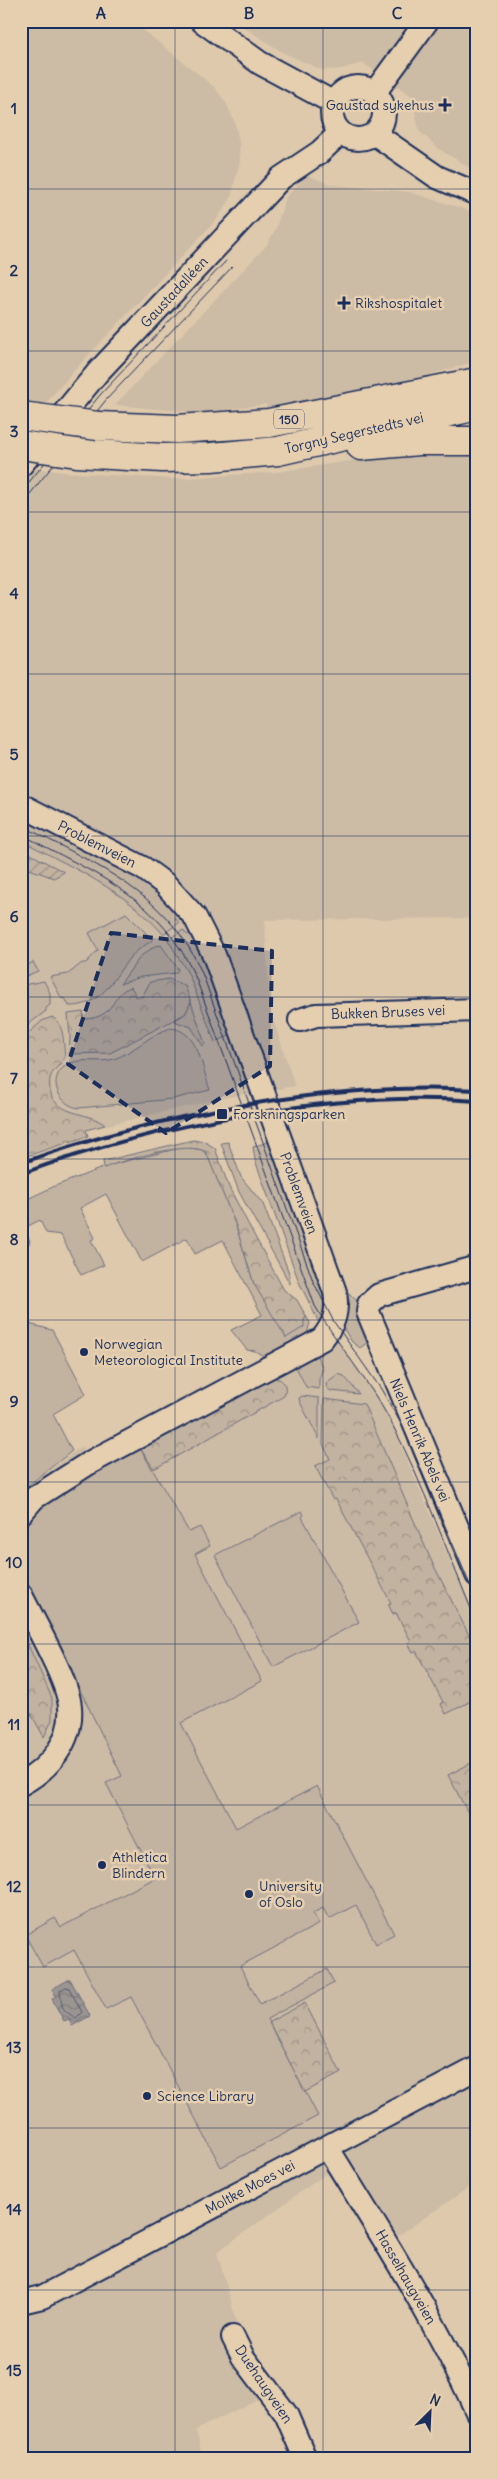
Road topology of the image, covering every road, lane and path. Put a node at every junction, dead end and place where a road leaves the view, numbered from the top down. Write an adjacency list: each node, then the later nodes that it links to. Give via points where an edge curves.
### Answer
1 (202, 21): 4 (street, via 260,63)
2 (427, 21): 3 (street)
3 (375, 92): 4 (street, via 352,87 339,95); 6 (street, via 384,105 385,113 384,121)
4 (334, 103): 5 (street, via 333,121)
5 (340, 133): 6 (street, via 361,140); 14 (street, Gaustadalléen, via 320,152 281,178 98,372)
6 (375, 134): 7 (street, via 424,169)
7 (477, 194)
8 (477, 382): 10 (highway, Torgny Segerstedts vei / 150, bridge, via 269,423 177,429 98,426)
9 (477, 406): 13 (highway, Torgny Segerstedts vei / 150)
10 (21, 416)
11 (477, 441): 13 (highway)
12 (21, 445): 13 (highway, Torgny Segerstedts vei / 150, bridge, via 77,453 162,458)
13 (302, 448)
14 (21, 465)
15 (21, 805): 19 (street, Problemveien, via 143,868 165,884 195,917 214,955 264,1090 274,1126 335,1292 337,1308 334,1322 322,1339 89,1463 34,1498)
16 (477, 1010): 17 (street, Bukken Bruses vei, via 316,1014)
17 (300, 1020)
18 (477, 1267): 20 (street, Niels Henrik Abels vei, via 379,1295 370,1304 368,1318)
19 (21, 1512)
20 (477, 1575)
21 (21, 1595): 22 (street, via 62,1681 70,1708 67,1733 53,1760)
22 (21, 1784)
23 (477, 2068): 24 (street, Moltke Moes vei)
24 (327, 2147): 25 (street, Moltke Moes vei, via 42,2297); 27 (street, Hasselhaugveien, via 413,2286)
25 (21, 2302)
26 (233, 2337): 28 (street, Duehaugveien, via 243,2357 286,2414)
27 (477, 2412)
28 (305, 2458)

